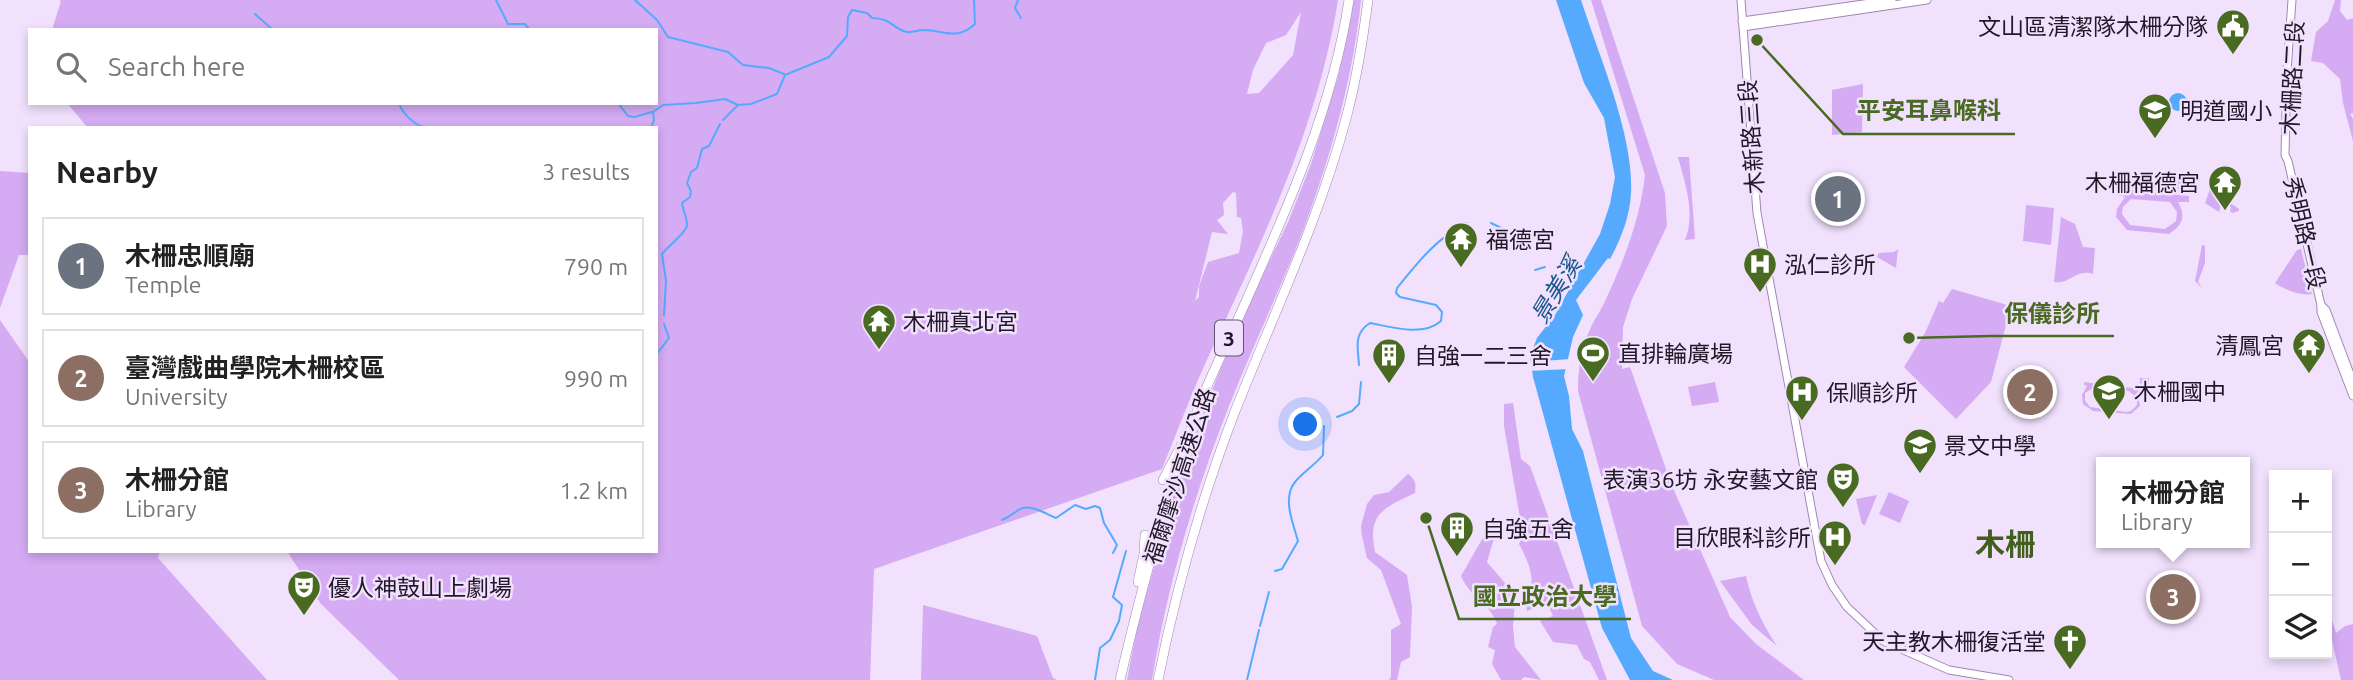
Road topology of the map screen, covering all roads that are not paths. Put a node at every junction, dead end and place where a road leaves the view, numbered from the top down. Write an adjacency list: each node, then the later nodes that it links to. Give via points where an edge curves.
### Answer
1 (1349, 0): 12 (highway, 福爾摩沙高速公路 / 3, via 1337,61 1306,159)
2 (1367, 0): 17 (highway, 福爾摩沙高速公路 / 3, via 1344,127 1202,507)
3 (1741, 0): 7 (main road, 木新路三段)
4 (1892, 0): 7 (main road)
5 (1927, 0): 7 (main road)
6 (2294, 0): 8 (main road, 木柵路二段)
7 (1742, 24): 18 (main road, 木新路三段, via 1755,201 1818,551 1847,607 1883,641 1949,670)
8 (2288, 161): 9 (main road, 秀明路一段)
9 (2321, 305): 10 (main road, 秀明路一段); 11 (main road, 秀明路一段)
10 (2353, 382)
11 (2353, 396)
12 (1202, 400): 13 (highway); 15 (highway, 福爾摩沙高速公路 / 3)
13 (1163, 480)
14 (1145, 535): 15 (highway, via 1130,615)
15 (1132, 626): 16 (highway, 福爾摩沙高速公路 / 3)
16 (1120, 680)
17 (1158, 680)
18 (2009, 680)

